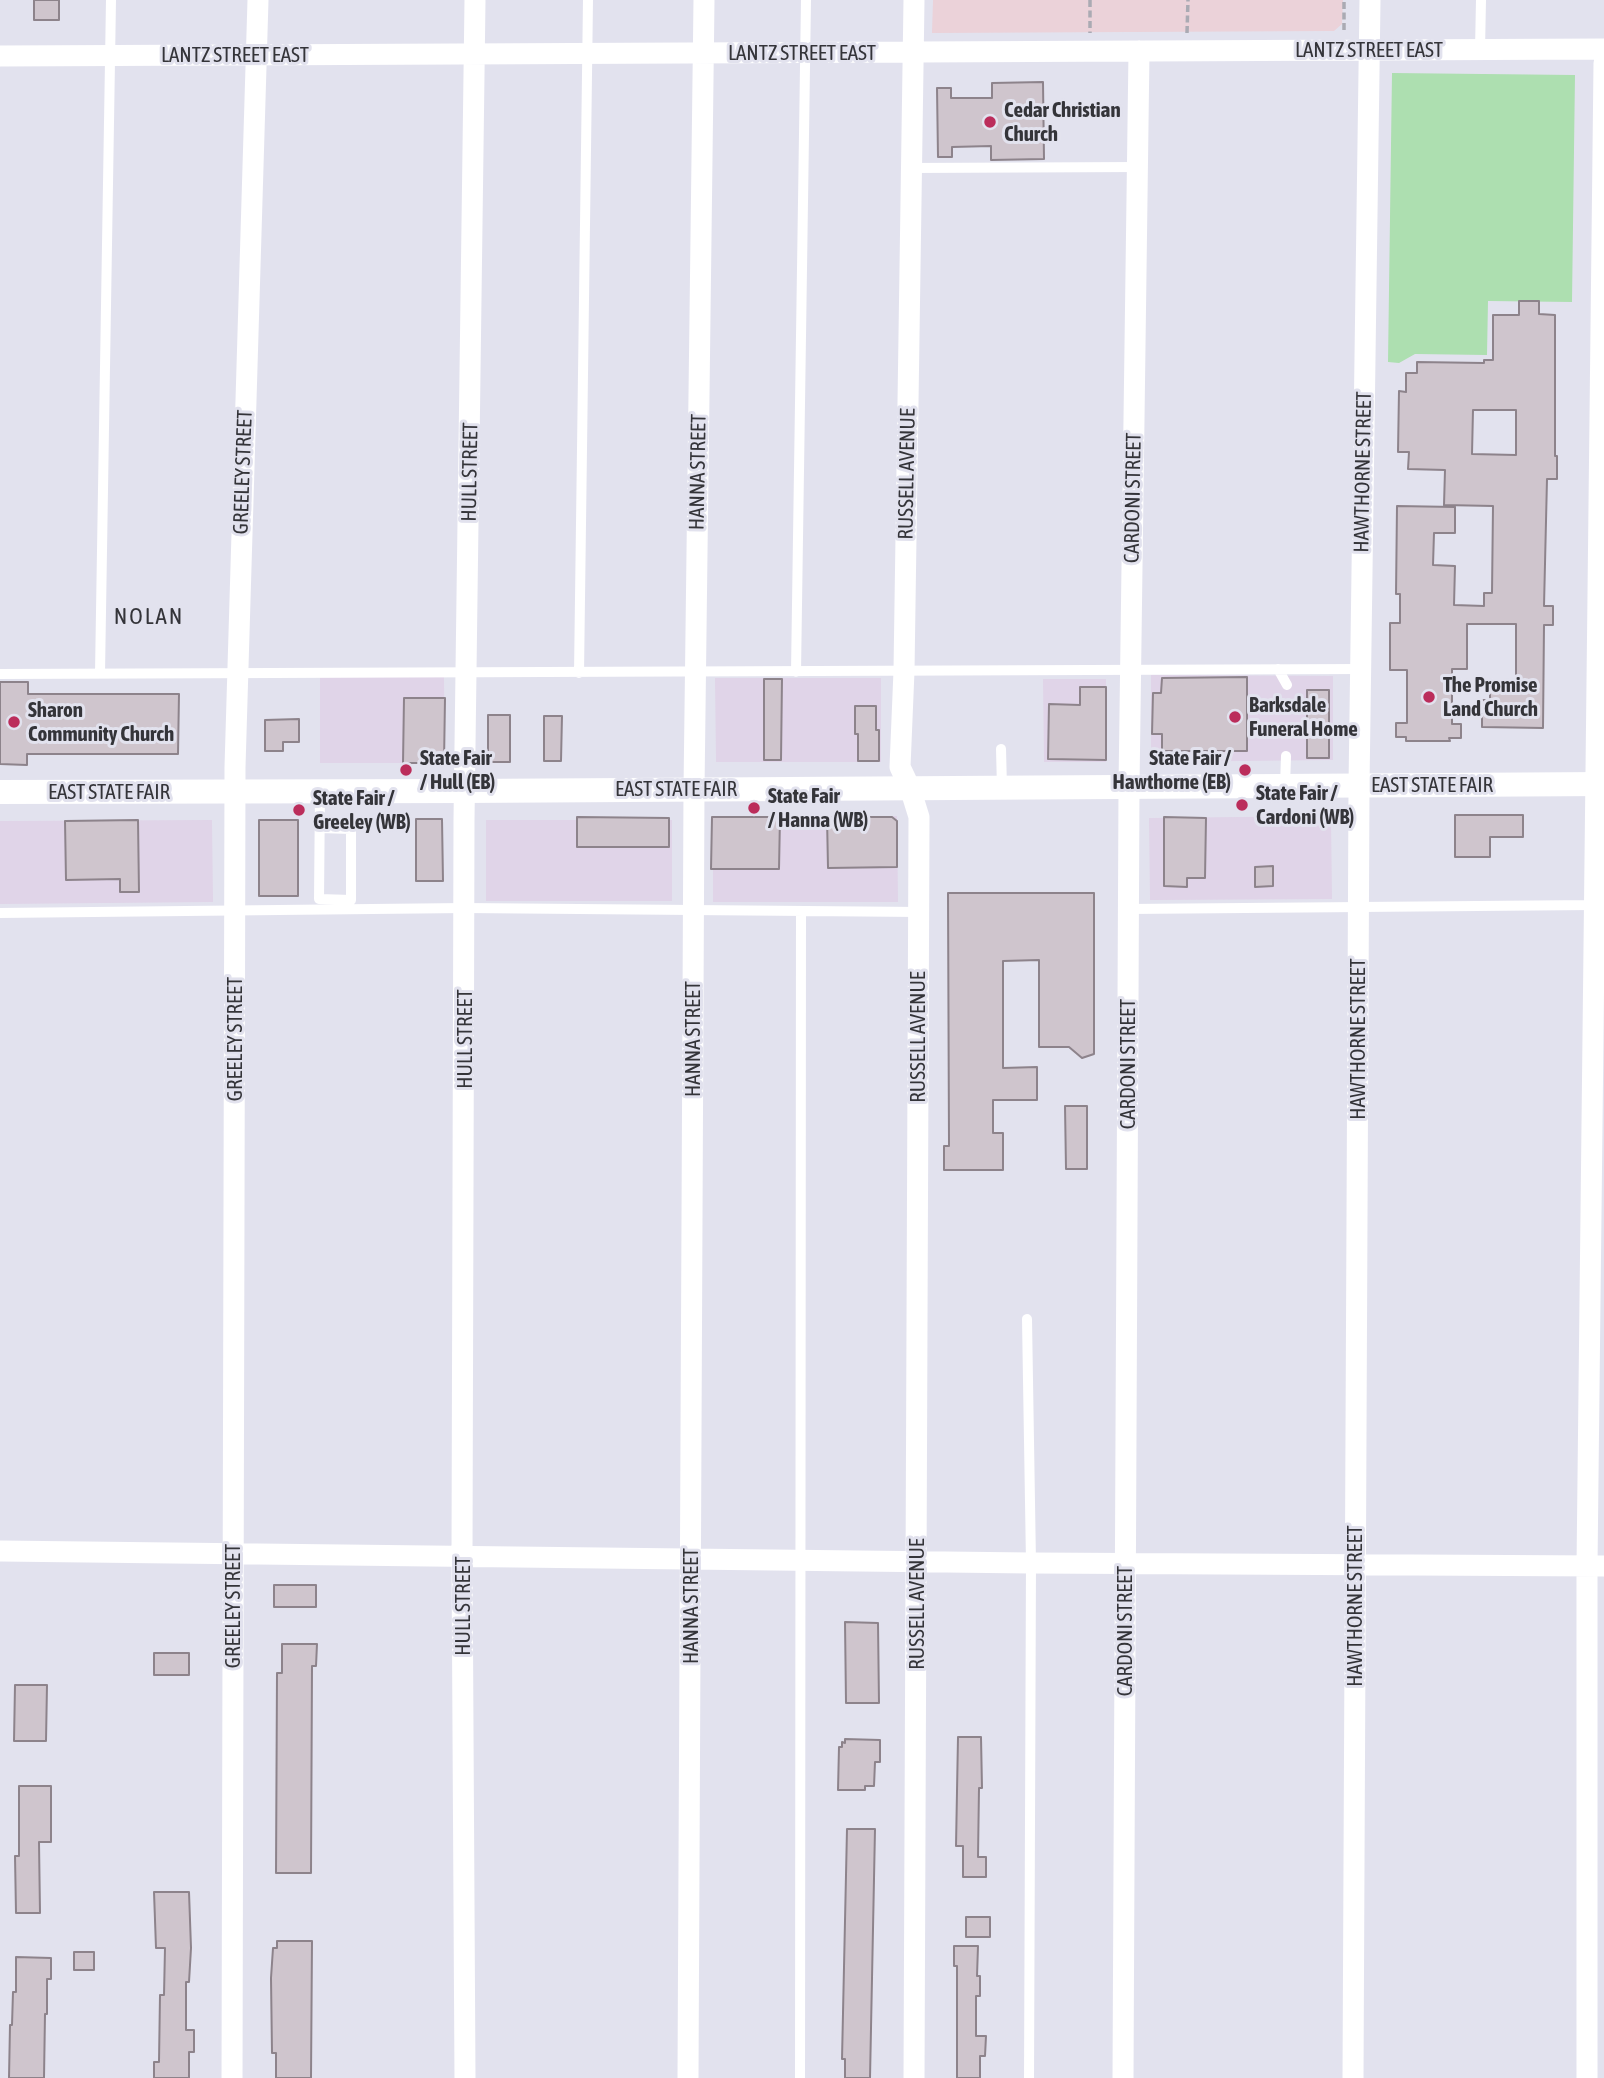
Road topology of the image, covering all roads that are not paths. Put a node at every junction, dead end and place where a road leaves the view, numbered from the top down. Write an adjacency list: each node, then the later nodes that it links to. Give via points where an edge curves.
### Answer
1 (111, 0): 21 (lane)
2 (258, 0): 18 (street, GREELEY STREET)
3 (475, 0): 19 (street, HULL STREET)
4 (588, 0): 17 (lane)
5 (704, 0): 15 (street, HANNA STREET)
6 (806, 0): 16 (lane)
7 (914, 0): 14 (street, RUSSELL AVENUE)
8 (1370, 0): 11 (street, HAWTHORNE STREET)
9 (1481, 0): 12 (lane)
10 (1604, 49): 12 (street, LANTZ STREET EAST)
11 (1369, 50): 12 (street, LANTZ STREET EAST); 13 (street, LANTZ STREET EAST); 28 (street, HAWTHORNE STREET)
12 (1480, 50)
13 (1139, 51): 14 (street, LANTZ STREET EAST); 23 (street, CARDONI STREET)
14 (913, 52): 16 (street, LANTZ STREET EAST); 24 (street, RUSSELL AVENUE)
15 (704, 53): 16 (street, LANTZ STREET EAST); 17 (street, LANTZ STREET EAST); 35 (street, HANNA STREET)
16 (805, 53): 31 (lane)
17 (587, 54): 19 (street, LANTZ STREET EAST); 34 (lane)
18 (257, 55): 19 (street, LANTZ STREET EAST); 21 (street, LANTZ STREET EAST); 30 (street, GREELEY STREET)
19 (475, 55): 33 (street, HULL STREET)
20 (0, 56): 21 (street, LANTZ STREET EAST)
21 (110, 56): 32 (lane)
22 (1604, 63): 25 (street)
23 (1138, 167): 24 (lane); 26 (street, CARDONI STREET)
24 (912, 168): 29 (street, RUSSELL AVENUE)
25 (1600, 668): 40 (street)
26 (1131, 669): 27 (lane); 29 (lane); 43 (street, CARDONI STREET)
27 (1278, 669): 28 (lane); 37 (lane)
28 (1361, 669): 42 (street, HAWTHORNE STREET)
29 (904, 671): 31 (lane); 44 (street, RUSSELL AVENUE, via 900,767)
30 (236, 672): 32 (lane); 33 (lane); 49 (street, GREELEY STREET)
31 (796, 672): 35 (lane)
32 (100, 673): 36 (lane)
33 (467, 673): 34 (lane); 50 (street, HULL STREET)
34 (579, 673): 35 (lane)
35 (695, 673): 46 (street, HANNA STREET)
36 (0, 674)
37 (1287, 685)
38 (1001, 749): 45 (lane)
39 (1286, 756): 41 (lane)
40 (1599, 784): 42 (street, EAST STATE FAIR); 52 (street)
41 (1285, 786): 42 (street, EAST STATE FAIR); 43 (street, EAST STATE FAIR)
42 (1359, 786): 53 (street, HAWTHORNE STREET)
43 (1129, 787): 45 (street, EAST STATE FAIR); 55 (street, CARDONI STREET)
44 (910, 788): 45 (street, EAST STATE FAIR); 46 (street, EAST STATE FAIR); 59 (street, RUSSELL AVENUE, via 919,817)
45 (1002, 788)
46 (694, 789): 50 (street, EAST STATE FAIR); 57 (street, HANNA STREET)
47 (320, 790): 49 (street, EAST STATE FAIR); 50 (street, EAST STATE FAIR); 51 (lane)
48 (0, 792): 49 (street, EAST STATE FAIR)
49 (235, 792): 56 (street, GREELEY STREET)
50 (466, 792): 54 (street, HULL STREET)
51 (320, 828): 51 (lane, via 319,899 351,900 351,829)
52 (1599, 903): 53 (lane); 71 (street)
53 (1359, 906): 55 (lane); 70 (street, HAWTHORNE STREET)
54 (466, 908): 56 (lane); 57 (lane); 64 (street, HULL STREET)
55 (1129, 909): 68 (street, CARDONI STREET)
56 (235, 911): 60 (lane); 63 (street, GREELEY STREET)
57 (694, 911): 58 (lane); 65 (street, HANNA STREET)
58 (800, 912): 59 (lane); 66 (lane)
59 (919, 912): 67 (street, RUSSELL AVENUE)
60 (0, 913)
61 (1027, 1320): 69 (lane)
62 (0, 1551): 63 (street)
63 (233, 1555): 64 (street); 72 (street, GREELEY STREET)
64 (462, 1556): 65 (street); 73 (street, HULL STREET)
65 (691, 1559): 66 (street); 74 (street, HANNA STREET)
66 (801, 1560): 67 (street); 75 (lane)
67 (917, 1562): 69 (street); 76 (street, RUSSELL AVENUE)
68 (1125, 1562): 69 (street); 70 (street); 78 (street, CARDONI STREET)
69 (1031, 1563): 77 (lane)
70 (1356, 1564): 71 (street); 79 (street, HAWTHORNE STREET)
71 (1596, 1566): 80 (street)
72 (232, 2078)
73 (465, 2078)
74 (688, 2078)
75 (800, 2078)
76 (914, 2078)
77 (1029, 2078)
78 (1124, 2078)
79 (1353, 2078)
80 (1587, 2078)

